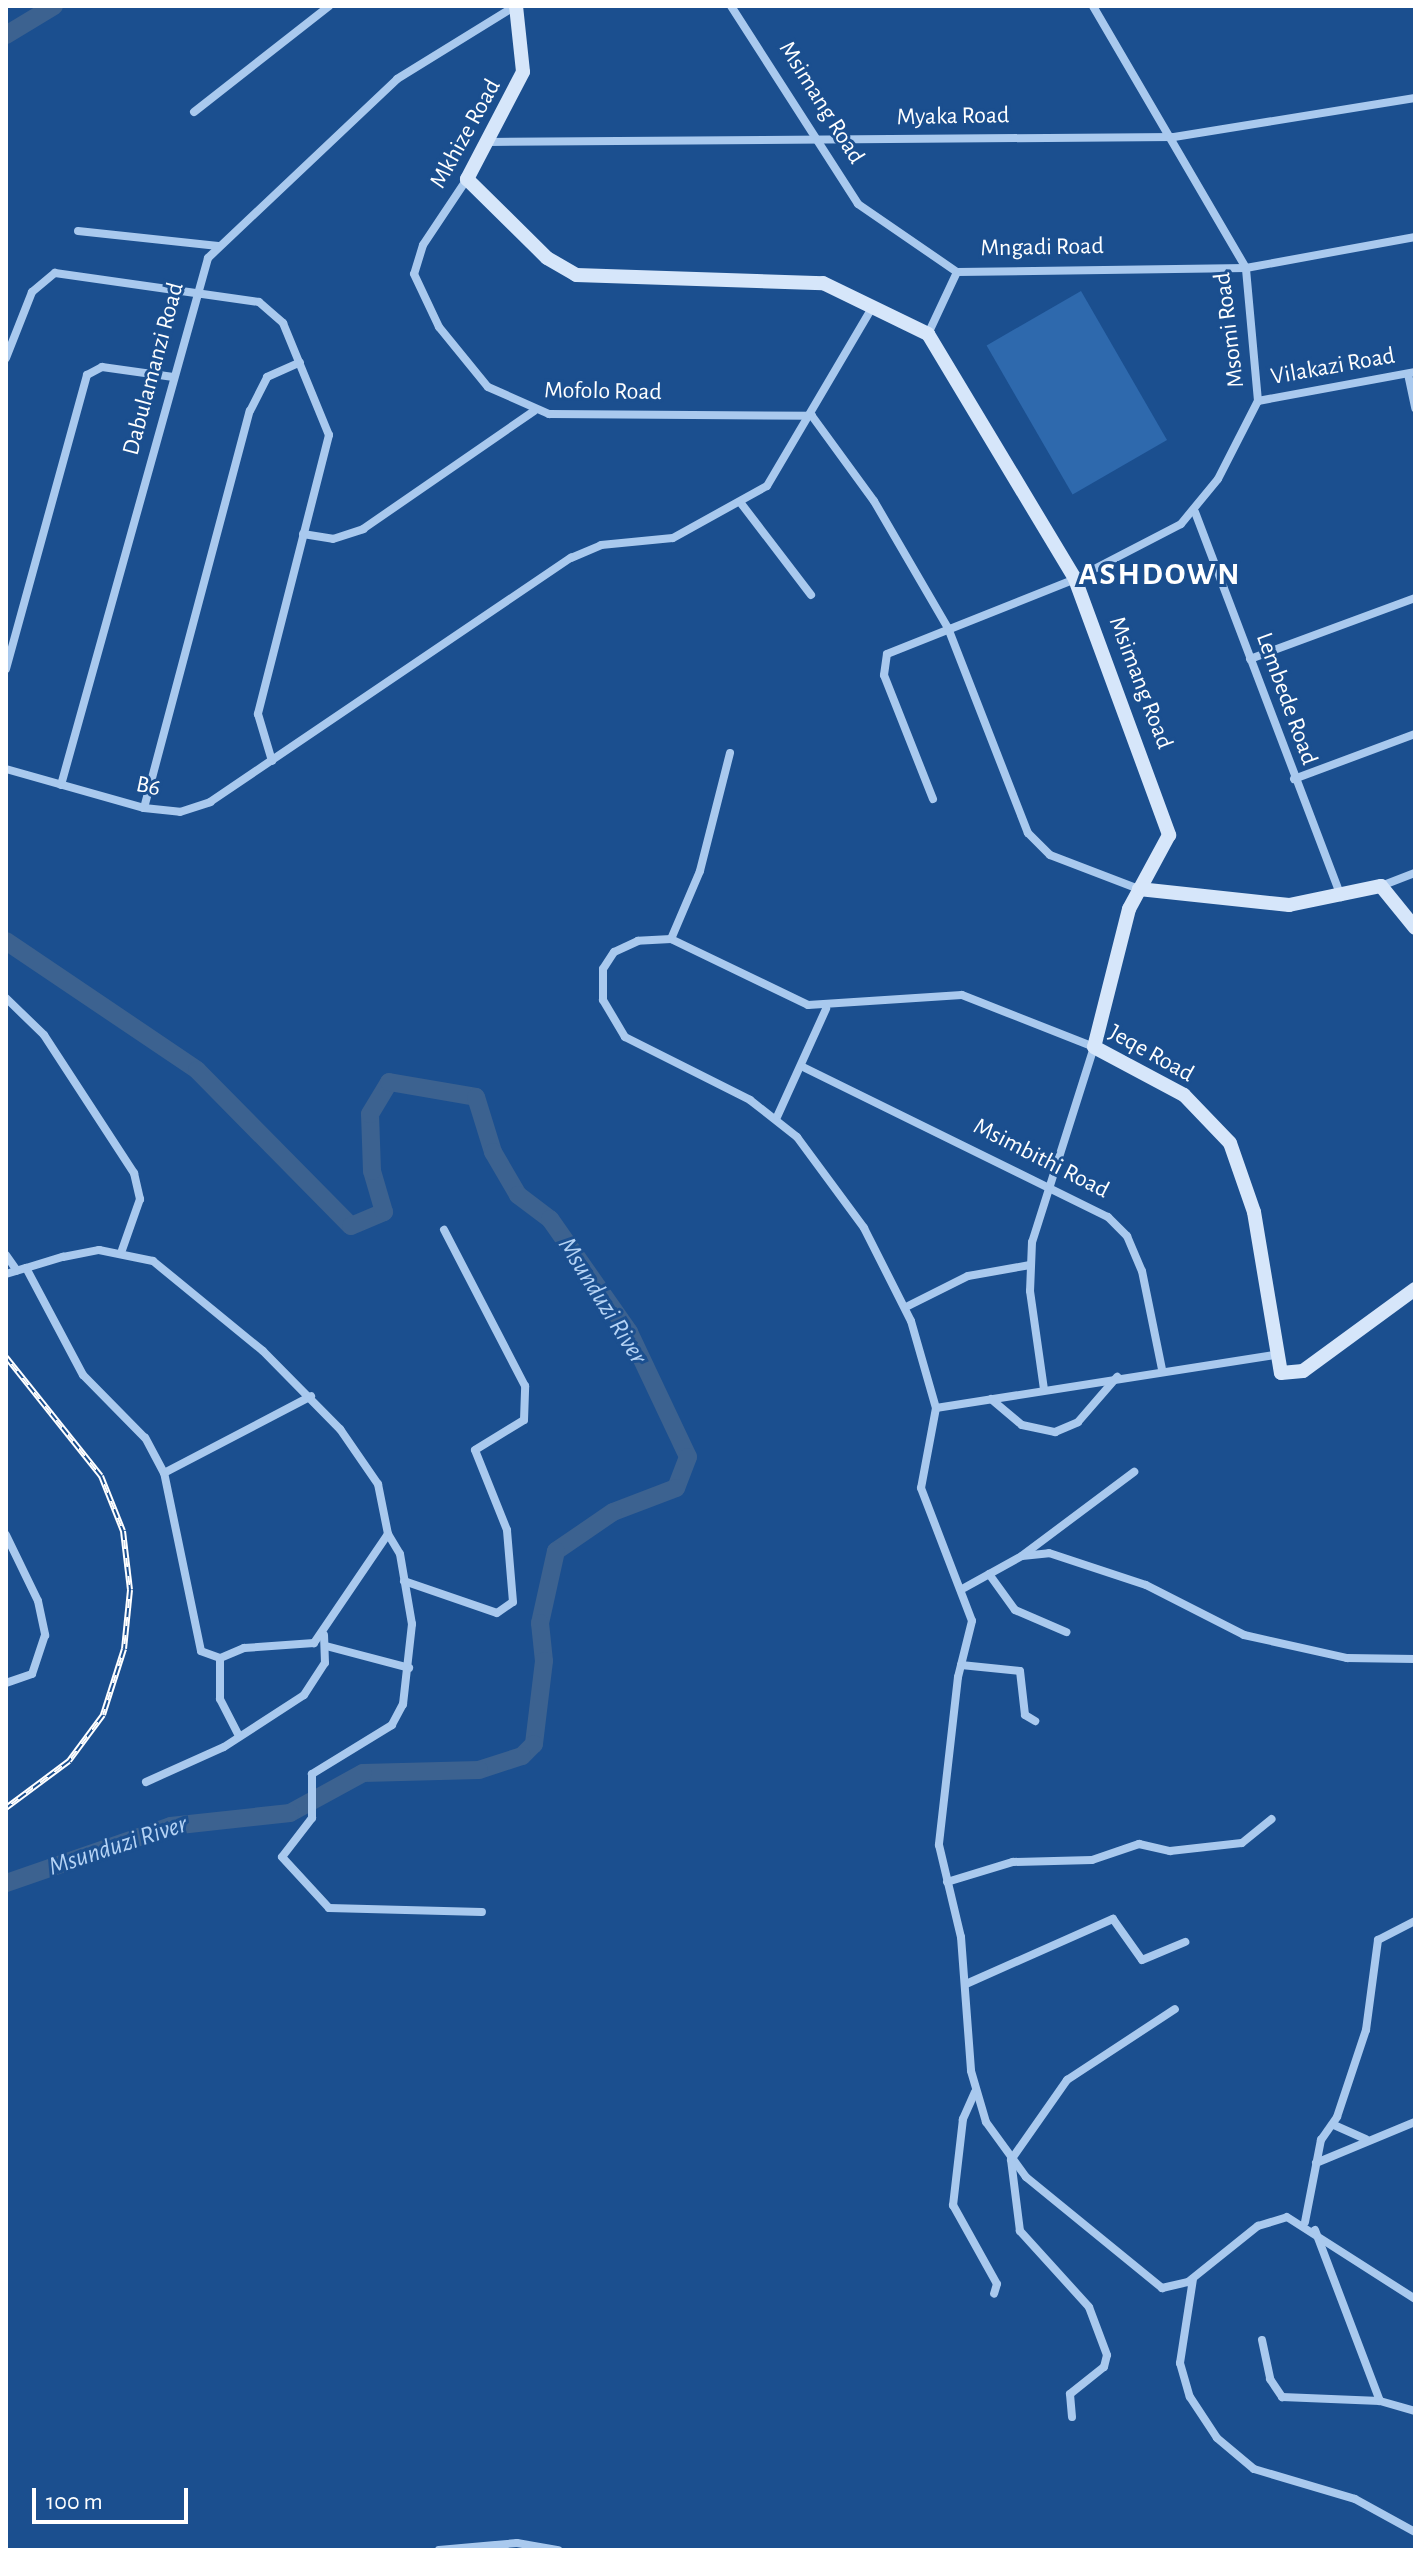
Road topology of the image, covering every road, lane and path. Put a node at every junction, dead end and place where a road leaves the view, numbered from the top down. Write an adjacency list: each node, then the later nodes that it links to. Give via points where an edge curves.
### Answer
1 (329, 6): 6 (street)
2 (516, 6): 9 (street, Mkhize Road, via 523,72); 13 (street, Dabulamanzi Road, via 397,79)
3 (731, 6): 8 (street, Msimang Road)
4 (1093, 6): 7 (street, Msomi Road)
5 (1415, 98): 7 (street, Myaka Road)
6 (194, 112)
7 (1174, 137): 8 (street, Myaka Road); 14 (street, Msomi Road)
8 (817, 141): 9 (street, Myaka Road); 15 (street, Msimang Road, via 858,204)
9 (488, 142): 10 (street, Mkhize Road)
10 (467, 179): 16 (street, Mkhize Road, via 423,245); 18 (street, via 547,258 576,275 801,280)
11 (78, 231): 13 (street)
12 (1415, 237): 14 (street, Mngadi Road)
13 (218, 246): 17 (street, Dabulamanzi Road)
14 (1246, 268): 15 (street, Mngadi Road); 24 (street, Msomi Road)
15 (957, 272): 19 (street, Mngadi Road)
16 (414, 274): 26 (street, Mofolo Road, via 475,376)
17 (194, 295): 20 (street, via 50,274 32,292); 21 (street, via 270,307); 23 (street, Dabulamanzi Road)
18 (873, 306): 19 (street); 27 (street, B6)
19 (928, 334): 31 (street, Msimang Road)
20 (6, 358)
21 (300, 362): 30 (street, via 329,435); 44 (street, via 267,377 250,411)
22 (1412, 373): 24 (street, Vilakazi Road); 25 (street)
23 (173, 377): 36 (street, via 102,367 87,375); 42 (street, Dabulamanzi Road)
24 (1258, 401): 29 (street, Msomi Road)
25 (1415, 408)
26 (534, 411): 27 (street, Mofolo Road); 30 (street, via 363,529 333,539)
27 (812, 416): 28 (street, B6, via 781,472); 34 (street, via 874,501)
28 (740, 502): 32 (street); 39 (street, B6, via 673,538 601,545 571,558)
29 (1195, 512): 31 (street); 35 (street, Lembede Road)
30 (303, 534): 39 (street, via 258,714)
31 (1075, 579): 34 (street); 47 (street, Msimang Road, via 1168,826 1161,857)
32 (811, 595)
33 (1415, 598): 35 (street)
34 (948, 628): 43 (street, via 893,650 882,664); 47 (street, via 1036,844)
35 (1250, 659): 41 (street, Lembede Road)
36 (6, 669)
37 (1415, 734): 41 (street)
38 (730, 753): 50 (street, via 700,871)
39 (272, 761): 44 (street, B6, via 195,808)
40 (6, 769): 42 (street, B6)
41 (1294, 779): 48 (street, Lembede Road)
42 (61, 785): 44 (street, B6)
43 (933, 799)
44 (144, 808)
45 (1415, 873): 46 (street)
46 (1381, 886): 48 (street); 49 (street)
47 (1139, 889): 48 (street, via 1252,904); 53 (street, Msimang Road, via 1120,934)
48 (1342, 898)
49 (1415, 928)
50 (671, 939): 52 (street); 55 (street, via 638,941 607,960 603,1000 616,1031)
51 (6, 998): 58 (street, via 44,1035 134,1173 140,1199)
52 (826, 1009): 53 (street, Jeqe Road, via 962,995); 54 (street)
53 (1094, 1047): 56 (street); 65 (street, Jeqe Road, via 1184,1095 1230,1143 1254,1212)
54 (805, 1068): 55 (street); 56 (street, Msimbithi Road)
55 (777, 1117): 64 (street, via 850,1206)
56 (1047, 1186): 60 (street); 66 (street, Msimbithi Road, via 1083,1200 1127,1236 1148,1290)
57 (444, 1230): 78 (street, via 525,1386 524,1420 475,1450 504,1516 514,1594 509,1611 497,1613)
58 (122, 1250): 61 (street); 69 (street, via 165,1269)
59 (6, 1255): 61 (street)
60 (1030, 1265): 64 (street, via 968,1276); 68 (street)
61 (21, 1269): 62 (street); 73 (street, via 83,1375 145,1438)
62 (6, 1274)
63 (1415, 1289): 65 (street, via 1292,1376 1281,1373)
64 (906, 1307): 71 (street)
65 (1275, 1355): 66 (street)
66 (1162, 1369): 67 (street)
67 (1118, 1376): 68 (street); 70 (street, via 1078,1422 1055,1432 1022,1425)
68 (1044, 1389): 70 (street)
69 (311, 1396): 73 (street); 74 (street, via 372,1473 387,1508)
70 (991, 1399): 71 (street)
71 (936, 1408): 79 (street, via 921,1488)
72 (1134, 1472): 76 (street)
73 (164, 1473): 83 (street, via 197,1642 204,1655)
74 (388, 1534): 78 (street); 81 (street)
75 (6, 1535): 87 (street, via 45,1622 35,1670 18,1684)
76 (1022, 1556): 77 (street); 84 (street, via 1049,1553 1136,1581 1268,1642 1347,1658)
77 (989, 1574): 79 (street); 80 (street, via 1015,1610)
78 (404, 1581): 86 (street, via 412,1624)
79 (964, 1588): 85 (street, via 972,1621)
80 (1066, 1632)
81 (324, 1635): 82 (street); 83 (street, via 297,1649 251,1647)
82 (326, 1646): 86 (street); 89 (street, via 322,1670 304,1695)
83 (220, 1658): 89 (street, via 220,1699)
84 (1415, 1659)
85 (961, 1665): 88 (street, via 1020,1671 1025,1715); 92 (street, via 939,1830)
86 (409, 1668): 93 (street, via 392,1725 312,1774 312,1818 282,1857 320,1904)
87 (6, 1683)
88 (1035, 1721)
89 (239, 1736): 90 (street)
90 (146, 1782)
91 (1272, 1819): 92 (street, via 1242,1843 1172,1851 1139,1844 1092,1860 1013,1862)
92 (947, 1882): 96 (street)
93 (482, 1912)
94 (1415, 1921): 100 (street, via 1378,1940 1366,2030)
95 (1185, 1942): 96 (street, via 1142,1960 1113,1919)
96 (966, 1984): 98 (street)
97 (1175, 2009): 102 (street, via 1067,2080)
98 (975, 2092): 102 (street); 107 (street, via 963,2119 953,2205 997,2284)
99 (1415, 2122): 101 (street)
100 (1334, 2125): 101 (street); 103 (street)
101 (1366, 2139): 103 (street)
102 (1011, 2160): 106 (street, via 1153,2283 1168,2289); 112 (street, via 1020,2231 1089,2307 1106,2349 1104,2367 1070,2394)
103 (1316, 2164): 104 (street)
104 (1305, 2222): 105 (street); 106 (street, via 1267,2221)
105 (1314, 2229): 108 (street); 110 (street)
106 (1193, 2279): 113 (street, via 1180,2363 1190,2397 1217,2438 1254,2469 1355,2499)
107 (994, 2294)
108 (1415, 2299)
109 (1262, 2340): 110 (street, via 1270,2379 1282,2397)
110 (1380, 2401): 111 (street)
111 (1415, 2411)
112 (1072, 2417)
113 (1415, 2532)
114 (439, 2550): 115 (street, via 517,2543)
115 (558, 2550)

